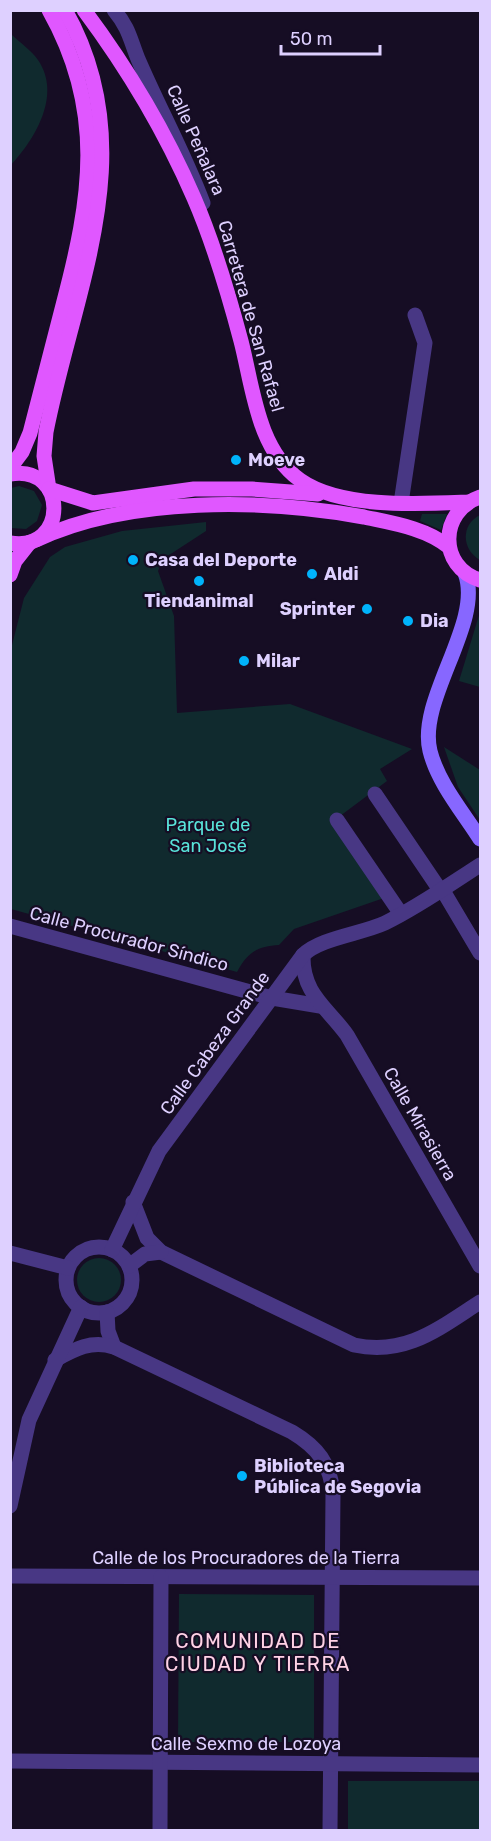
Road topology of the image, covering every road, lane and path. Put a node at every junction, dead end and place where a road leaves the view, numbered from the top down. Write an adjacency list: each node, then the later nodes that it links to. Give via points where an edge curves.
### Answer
1 (49, 10): 7 (main road, via 67,46 84,104 89,142 88,186 75,260 30,433)
2 (65, 10): 9 (main road, via 94,82 104,164 95,233 47,429 44,456)
3 (84, 10): 5 (main road, Carretera de San Rafael, via 122,64 170,145 202,217)
4 (114, 10): 5 (street, Calle Peñalara, via 128,28 195,180 222,261)
5 (226, 291): 10 (main road, Carretera de San Rafael, via 261,421 273,448 302,481)
6 (415, 315): 12 (street, via 425,343)
7 (10, 468)
8 (10, 474): 9 (main road, via 32,475)
9 (49, 489): 10 (main road, via 93,503 194,489 295,491); 13 (main road, via 55,504 54,517 46,531)
10 (347, 498): 12 (main road, Carretera de San Rafael)
11 (475, 499): 12 (main road, Carretera de San Rafael); 15 (main road, via 458,511 451,522)
12 (401, 503)
13 (33, 541): 14 (main road); 15 (main road, via 121,515 197,505 241,504 306,508 385,521 424,533); 17 (main road, via 15,561)
14 (10, 543)
15 (449, 547): 16 (main road)
16 (465, 573): 18 (main road); 20 (street)
17 (10, 575)
18 (480, 580)
19 (480, 585): 20 (street)
20 (468, 601): 23 (street, via 432,716 429,740 444,782)
21 (375, 794): 25 (street)
22 (337, 820): 26 (street)
23 (480, 839)
24 (480, 865): 25 (street, Calle Cabeza Grande)
25 (441, 890): 26 (street, Calle Cabeza Grande); 28 (street)
26 (401, 914): 29 (street, Calle Cabeza Grande)
27 (10, 926): 30 (street, Calle Procurador Síndico)
28 (480, 953)
29 (303, 955): 30 (street, Calle Cabeza Grande); 31 (street, Calle Mirasierra, via 305,978)
30 (272, 998): 31 (street); 32 (street, Calle Cabeza Grande, via 159,1151)
31 (320, 1006): 37 (street, Calle Mirasierra, via 347,1035)
32 (133, 1203): 33 (street, Calle Cabeza Grande); 34 (street, via 147,1238)
33 (112, 1250): 36 (street); 38 (street, via 87,1250)
34 (160, 1252): 36 (street, via 145,1254); 39 (street, via 354,1345 375,1350 419,1339)
35 (10, 1253): 38 (street)
36 (129, 1266): 41 (street, via 129,1294)
37 (480, 1266)
38 (68, 1268): 40 (street, via 66,1285)
39 (480, 1302)
40 (81, 1307): 41 (street); 43 (street)
41 (107, 1312): 42 (street)
42 (114, 1347): 43 (street, via 87,1345); 47 (street, via 292,1432 319,1452 332,1483)
43 (55, 1360): 44 (street, via 29,1420)
44 (10, 1506)
45 (10, 1576): 46 (street, Calle de los Procuradores de la Tierra)
46 (161, 1577): 47 (street, Calle de los Procuradores de la Tierra); 50 (street)
47 (333, 1577): 48 (street, Calle de los Procuradores de la Tierra); 51 (street)
48 (480, 1578)
49 (10, 1761): 50 (street, Calle Sexmo de Lozoya)
50 (161, 1764): 51 (street, Calle Sexmo de Lozoya); 53 (street)
51 (331, 1764): 52 (street, Calle Sexmo de Lozoya); 54 (street)
52 (480, 1765)
53 (160, 1830)
54 (330, 1830)

